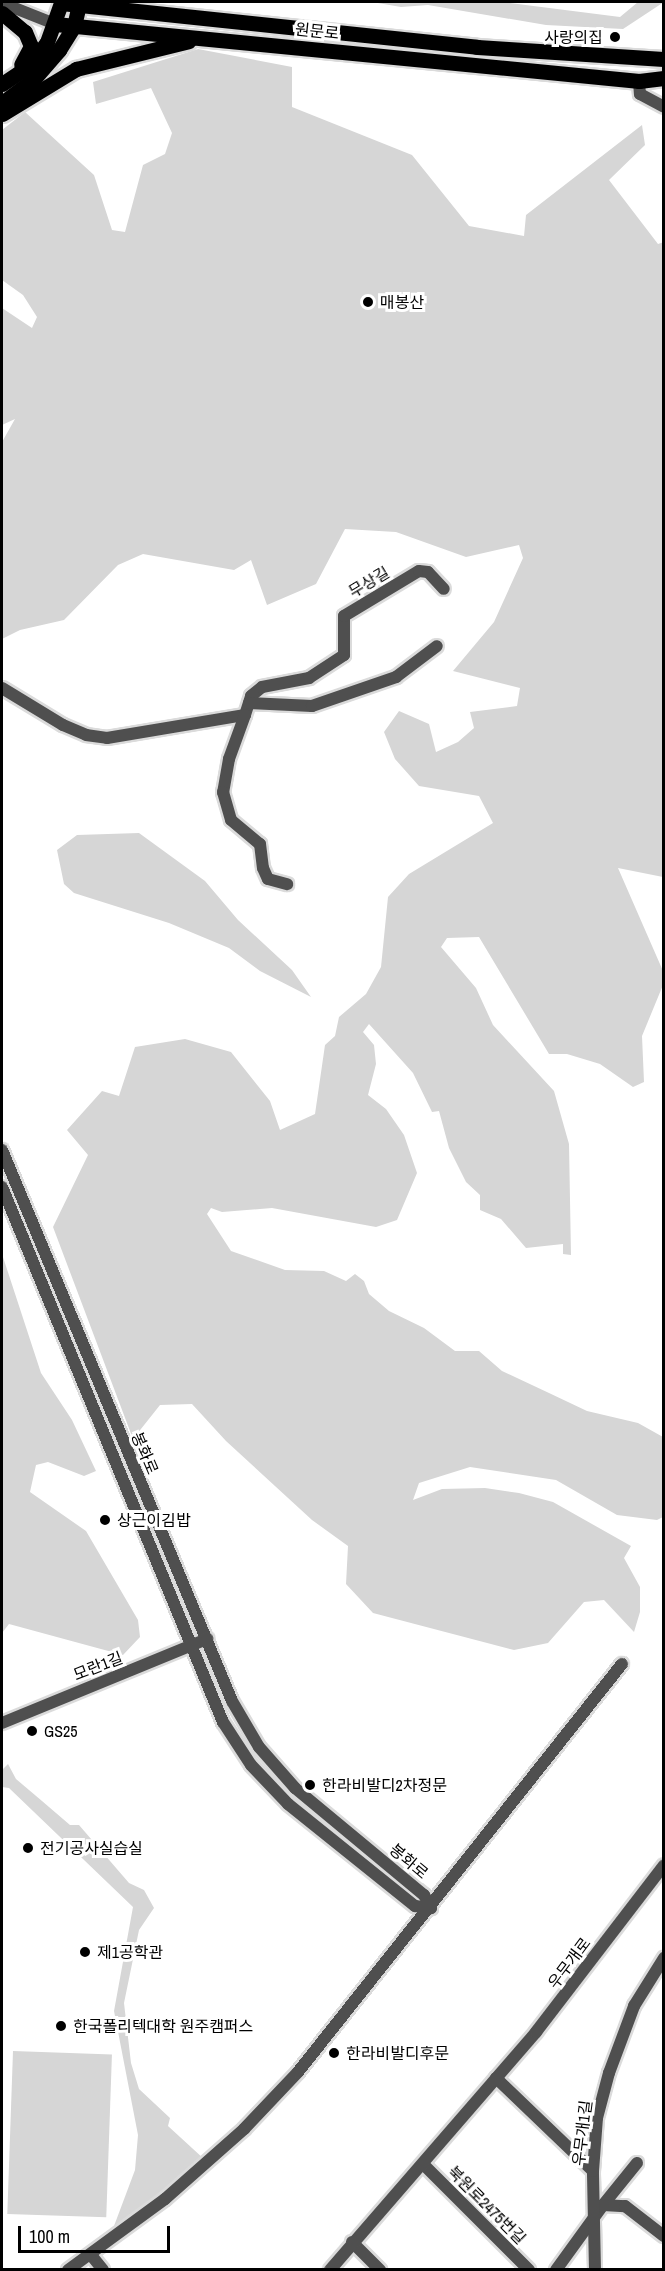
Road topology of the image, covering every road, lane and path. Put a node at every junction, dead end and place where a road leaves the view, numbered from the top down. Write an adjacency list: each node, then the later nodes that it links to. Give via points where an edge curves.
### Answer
1 (60, 2): 3 (main road, 원문로); 5 (main road)
2 (2, 3): 5 (street)
3 (79, 3): 6 (main road); 8 (main road, 원문로, via 477,47)
4 (2, 13): 11 (main road, via 20,26 30,46 26,60)
5 (55, 24): 6 (main road, 원문로); 11 (main road, via 29,66)
6 (74, 26): 7 (main road, 원문로); 12 (main road, via 33,80)
7 (206, 37): 10 (main road, 원문로); 14 (main road, via 76,69)
8 (663, 59)
9 (663, 78): 10 (main road, 원문로)
10 (639, 81): 13 (street, via 640,94)
11 (3, 83)
12 (2, 103)
13 (663, 106)
14 (2, 114)
15 (444, 589): 18 (street, 무상길, via 428,572 419,571 344,616 344,655 309,678 262,687)
16 (437, 646): 18 (street, 무상길, via 396,677 312,706)
17 (2, 688): 18 (street, 무상길, via 63,725 86,735 107,738)
18 (247, 709): 19 (street, via 229,759 223,792 231,820 260,844 262,868 268,879)
19 (287, 884)
20 (2, 1150): 22 (street, 봉화로)
21 (2, 1187): 23 (street, 봉화로)
22 (207, 1639): 23 (street, 모란1길); 27 (street, 봉화로, via 232,1701 259,1747 296,1788 424,1895)
23 (191, 1648): 25 (street, 모란1길); 27 (street, 봉화로, via 223,1722 251,1765 288,1804 415,1906)
24 (622, 1664): 27 (street)
25 (2, 1723)
26 (663, 1865): 29 (street, 우무개로, via 536,2032)
27 (431, 1908): 37 (street, via 298,2072 244,2129 165,2199)
28 (663, 1958): 32 (street, 우무개1길, via 634,2006 609,2073 597,2118)
29 (496, 2078): 31 (street, 우무개로); 32 (street)
30 (637, 2163): 33 (street)
31 (423, 2164): 36 (street, 우무개로); 42 (street, 북원로2475번길)
32 (593, 2171): 34 (street, 우무개1길)
33 (603, 2205): 34 (street); 35 (street, via 625,2206)
34 (594, 2217): 43 (street); 44 (street, 우무개1길)
35 (663, 2236)
36 (352, 2242): 40 (street, 우무개로); 41 (street)
37 (91, 2255): 38 (street); 39 (street)
38 (68, 2270)
39 (103, 2270)
40 (330, 2270)
41 (380, 2270)
42 (529, 2270)
43 (555, 2270)
44 (595, 2270)

